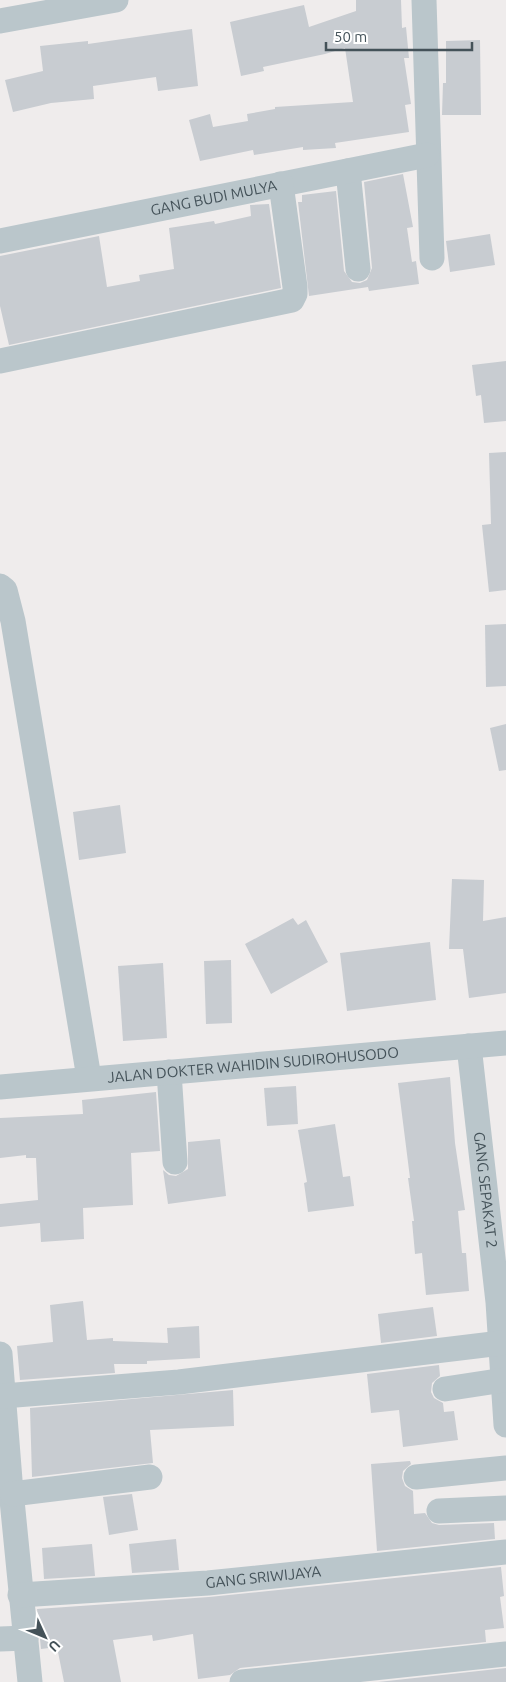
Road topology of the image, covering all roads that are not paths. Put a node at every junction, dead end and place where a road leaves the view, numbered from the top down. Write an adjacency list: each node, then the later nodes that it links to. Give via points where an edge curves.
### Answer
1 (116, 0): 3 (street)
2 (424, 0): 5 (street)
3 (30, 7): 4 (street)
4 (0, 21)
5 (427, 155): 6 (street, GANG BUDI MULYA); 9 (street)
6 (348, 171): 7 (street, GANG BUDI MULYA); 10 (street)
7 (281, 184): 8 (street, GANG BUDI MULYA); 11 (street, via 295,286 292,300)
8 (0, 241)
9 (432, 258)
10 (358, 268)
11 (0, 360)
12 (0, 586): 16 (street, via 5,590 12,621)
13 (506, 1043): 14 (street, JALAN DOKTER WAHIDIN SUDIROHUSODO)
14 (469, 1046): 15 (street, JALAN DOKTER WAHIDIN SUDIROHUSODO); 19 (street, GANG SEPAKAT 2)
15 (169, 1072): 16 (street, JALAN DOKTER WAHIDIN SUDIROHUSODO); 18 (street)
16 (89, 1078): 17 (street, JALAN DOKTER WAHIDIN SUDIROHUSODO)
17 (0, 1087)
18 (175, 1162)
19 (502, 1302): 20 (street, GANG SEPAKAT 2)
20 (500, 1343): 22 (street, GANG SEPAKAT 2); 24 (street, via 179,1382)
21 (0, 1354): 24 (street)
22 (504, 1380): 23 (street); 25 (street, GANG SEPAKAT 2)
23 (445, 1389)
24 (3, 1396): 29 (street)
25 (506, 1424)
26 (506, 1468): 28 (street)
27 (150, 1477): 29 (street)
28 (416, 1477)
29 (7, 1484): 33 (street)
30 (506, 1508): 31 (street)
31 (439, 1511)
32 (506, 1552): 33 (street, GANG SRIWIJAYA, via 208,1583)
33 (20, 1595): 34 (street)
34 (26, 1638): 35 (street); 37 (street)
35 (0, 1639)
36 (506, 1654): 38 (street)
37 (30, 1682)
38 (242, 1682)

